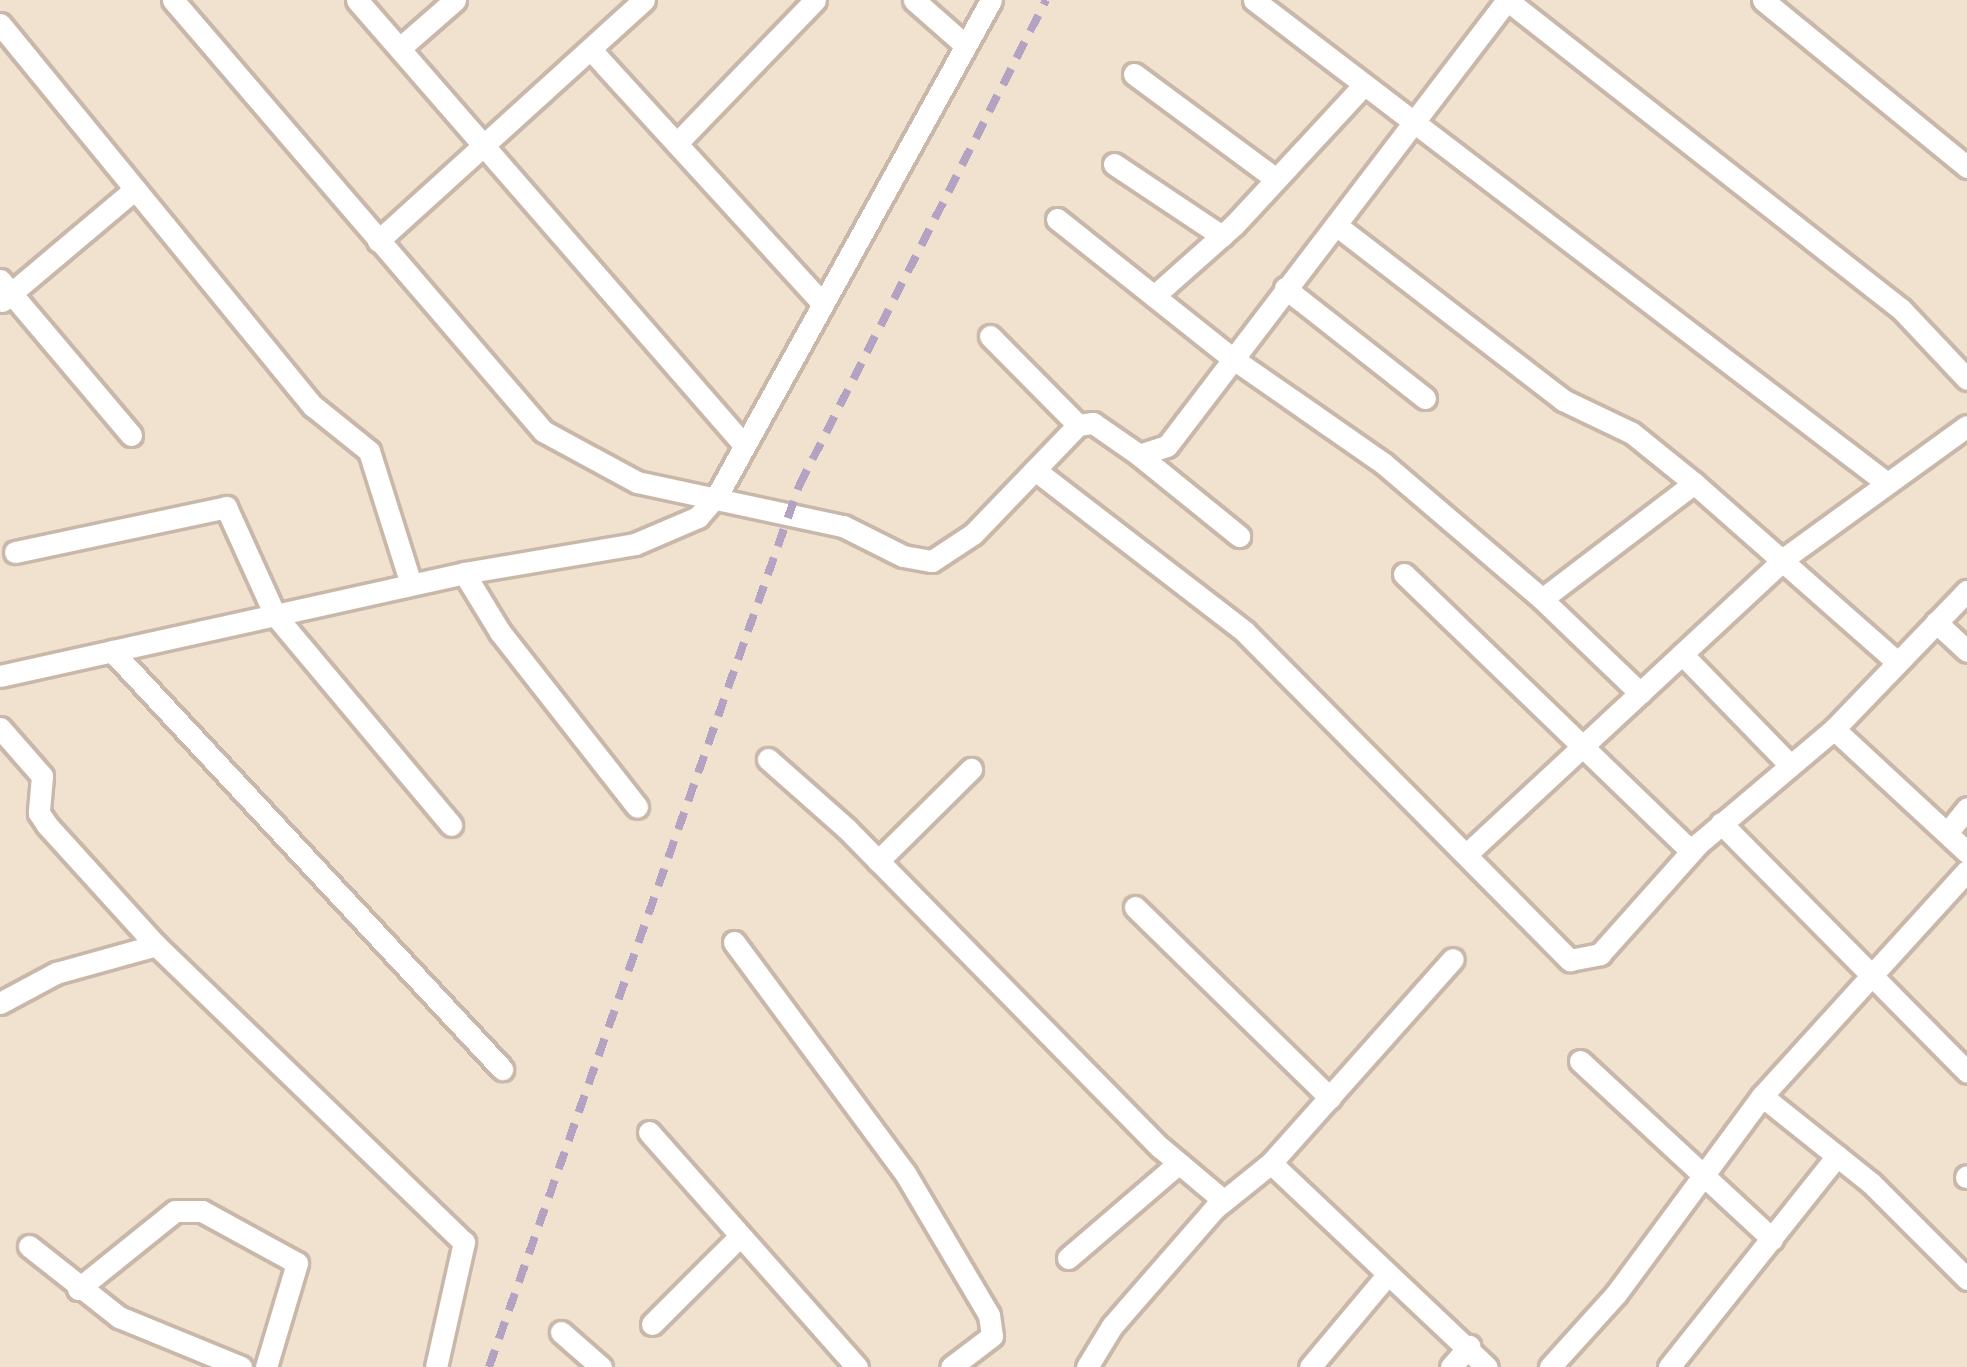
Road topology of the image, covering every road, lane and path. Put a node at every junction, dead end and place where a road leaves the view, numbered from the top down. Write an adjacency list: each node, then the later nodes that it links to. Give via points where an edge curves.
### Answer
1 (173, 0): 27 (street)
2 (357, 0): 13 (street)
3 (455, 0): 13 (street)
4 (644, 0): 14 (street)
5 (815, 0): 19 (street)
6 (914, 0): 12 (street)
7 (991, 0): 12 (street)
8 (1254, 0): 16 (street)
9 (1507, 0): 17 (street, via 1428,99); 34 (street, via 1901,309)
10 (1763, 0): 21 (street)
11 (0, 24): 23 (street)
12 (965, 46): 31 (street)
13 (400, 48): 18 (street)
14 (592, 51): 18 (street); 19 (street)
15 (1134, 74): 22 (street)
16 (1362, 87): 17 (street); 22 (street)
17 (1414, 129): 25 (street); 42 (street)
18 (484, 142): 27 (street); 39 (street)
19 (678, 142): 31 (street)
20 (1114, 164): 26 (street)
21 (1967, 167)
22 (1276, 179): 26 (street)
23 (135, 189): 29 (street); 50 (street, via 313,406 369,452)
24 (1058, 219): 30 (street)
25 (1336, 225): 28 (street); 43 (street, via 1563,400 1632,433)
26 (1222, 236): 30 (street)
27 (378, 241): 44 (street, via 543,431 637,482)
28 (1286, 288): 33 (street); 35 (street)
29 (3, 292): 38 (street)
30 (1154, 296): 33 (street)
31 (820, 301): 39 (street)
32 (990, 336): 36 (street)
33 (1232, 358): 40 (street, via 1167,446); 52 (street, via 1383,464)
34 (1967, 379)
35 (1426, 398)
36 (1078, 425): 40 (street, via 1093,423); 41 (street)
37 (1967, 426): 42 (street)
38 (131, 435)
39 (744, 445): 44 (street)
40 (1139, 455): 45 (street)
41 (1035, 470): 44 (street, via 974,534 932,561 902,556 843,526); 72 (street, via 1245,632)
42 (1884, 482): 47 (street)
43 (1694, 483): 47 (street); 52 (street)
44 (718, 494): 48 (street, via 698,518 659,537)
45 (1239, 536)
46 (15, 552): 53 (street, via 226,507)
47 (1786, 557): 57 (street); 58 (street)
48 (464, 573): 50 (street); 67 (street, via 500,632)
49 (1404, 574): 63 (street)
50 (411, 584): 53 (street)
51 (1967, 591): 54 (street)
52 (1542, 599): 60 (street)
53 (275, 615): 55 (street); 70 (street)
54 (1936, 622): 56 (street); 58 (street)
55 (112, 651): 59 (street); 84 (street)
56 (1967, 651)
57 (1682, 654): 60 (street); 65 (street)
58 (1898, 662): 62 (street)
59 (0, 676)
60 (1640, 693): 63 (street)
61 (0, 728): 79 (street, via 42,776 47,825)
62 (1834, 729): 65 (street); 71 (street)
63 (1583, 745): 72 (street); 73 (street)
64 (769, 759): 75 (street)
65 (1790, 765): 69 (street)
66 (970, 769): 75 (street)
67 (637, 807)
68 (1967, 808): 71 (street)
69 (1721, 823): 73 (street); 81 (street)
70 (451, 825)
71 (1947, 833): 74 (street)
72 (1470, 851): 73 (street, via 1558,952 1586,961)
73 (1691, 851)
74 (1967, 852)
75 (878, 861): 90 (street)
76 (1967, 871): 81 (street)
77 (1135, 907): 87 (street)
78 (734, 942): 109 (street, via 905,1173 989,1315 992,1336)
79 (156, 946): 82 (street, via 56,973); 106 (street, via 464,1242)
80 (1453, 959): 87 (street)
81 (1872, 978): 85 (street); 86 (street)
82 (0, 1003)
83 (1580, 1061): 92 (street)
84 (502, 1069)
85 (1967, 1072)
86 (1762, 1096): 89 (street); 92 (street)
87 (1330, 1098): 91 (street)
88 (650, 1132): 94 (street)
89 (1838, 1156): 95 (street); 99 (street)
90 (1179, 1163): 93 (street); 97 (street)
91 (1271, 1163): 93 (street); 98 (street)
92 (1701, 1176): 95 (street); 114 (street)
93 (1224, 1201): 110 (street, via 1112,1326)
94 (737, 1239): 101 (street); 108 (street)
95 (1772, 1239): 115 (street)
96 (29, 1246): 100 (street)
97 (1068, 1258)
98 (1388, 1274): 103 (street); 111 (street)
99 (1967, 1280)
100 (78, 1289): 104 (street, via 157,1337); 105 (street, via 175,1211 202,1211 297,1263)
101 (652, 1324)
102 (561, 1333): 107 (street)
103 (1469, 1346): 112 (street); 113 (street)
104 (242, 1367)
105 (266, 1367)
106 (436, 1367)
107 (601, 1367)
108 (857, 1367)
109 (951, 1367)
110 (1087, 1367)
111 (1310, 1367)
112 (1451, 1367)
113 (1487, 1367)
114 (1550, 1367)
115 (1669, 1367)

